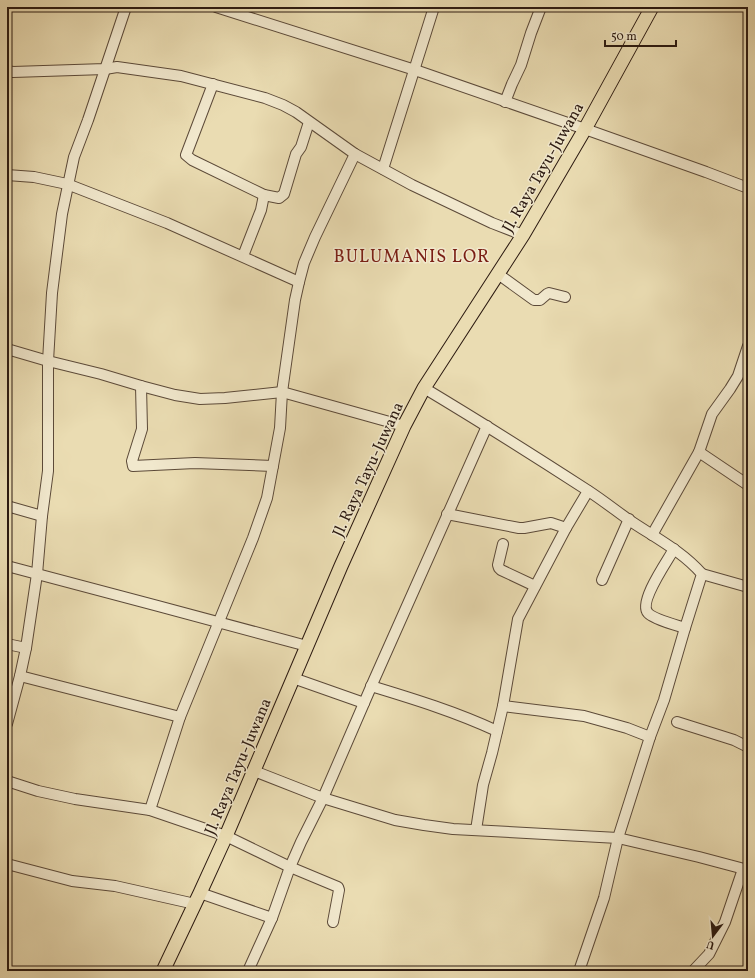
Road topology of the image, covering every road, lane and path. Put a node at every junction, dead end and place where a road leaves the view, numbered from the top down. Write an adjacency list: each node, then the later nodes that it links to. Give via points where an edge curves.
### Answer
1 (126, 7): 6 (street)
2 (216, 7): 7 (street)
3 (434, 7): 7 (street)
4 (541, 7): 10 (street)
5 (651, 7): 12 (main road, Jl. Raya Tayu-Juwana)
6 (105, 69): 8 (street); 9 (street, via 117,67 150,71); 16 (street)
7 (415, 70): 10 (street); 14 (street)
8 (7, 71)
9 (213, 84): 11 (street, via 283,105); 18 (street, via 186,155)
10 (505, 102): 12 (street)
11 (309, 122): 13 (street); 18 (street, via 284,194 279,198)
12 (585, 129): 17 (street); 19 (main road, Jl. Raya Tayu-Juwana)
13 (355, 154): 14 (street); 22 (street, via 315,237)
14 (383, 169): 19 (street, via 492,223)
15 (7, 175): 16 (street, via 34,177)
16 (67, 184): 20 (street); 26 (street, via 52,293)
17 (748, 188)
18 (264, 194): 20 (street, via 261,210)
19 (523, 235): 21 (main road, Jl. Raya Tayu-Juwana)
20 (243, 256): 22 (street)
21 (498, 274): 23 (street, via 537,301 548,293); 28 (main road, Jl. Raya Tayu-Juwana)
22 (299, 282): 29 (street)
23 (565, 296)
24 (748, 346): 32 (street, via 738,376 712,414)
25 (7, 349): 26 (street)
26 (48, 361): 27 (street); 38 (street, via 48,471)
27 (141, 386): 29 (street, via 200,399); 33 (street, via 142,429 132,461 133,466 195,463)
28 (424, 388): 30 (main road, Jl. Raya Tayu-Juwana); 31 (street)
29 (282, 392): 30 (street); 33 (street, via 280,428)
30 (404, 426): 53 (main road, Jl. Raya Tayu-Juwana)
31 (486, 426): 35 (street); 37 (street)
32 (699, 452): 34 (street); 41 (street)
33 (273, 466): 50 (street, via 267,498)
34 (748, 485)
35 (588, 491): 39 (street); 40 (street)
36 (7, 506): 38 (street)
37 (447, 514): 40 (street, via 519,528 551,523); 57 (street)
38 (42, 516): 45 (street)
39 (628, 519): 41 (street); 47 (street)
40 (566, 528): 48 (street)
41 (652, 536): 43 (street)
42 (503, 544): 48 (street, via 499,568)
43 (674, 549): 46 (street); 51 (street, via 652,587 646,600 646,608 654,617)
44 (7, 566): 45 (street)
45 (37, 574): 50 (street); 54 (street)
46 (702, 574): 49 (street); 51 (street)
47 (602, 580)
48 (535, 586): 59 (street, via 518,619)
49 (748, 587)
50 (219, 623): 53 (street); 60 (street)
51 (685, 628): 64 (street, via 664,700)
52 (7, 644): 54 (street)
53 (307, 646): 56 (main road, Jl. Raya Tayu-Juwana)
54 (26, 648): 55 (street)
55 (20, 676): 60 (street); 62 (street)
56 (293, 678): 58 (street); 66 (main road, Jl. Raya Tayu-Juwana)
57 (371, 686): 58 (street); 63 (street, via 457,714)
58 (364, 703): 68 (street)
59 (503, 706): 63 (street); 64 (street, via 584,716)
60 (180, 717): 69 (street)
61 (678, 722): 65 (street)
62 (7, 724)
63 (497, 731): 70 (street, via 482,785)
64 (650, 737): 72 (street)
65 (748, 747)
66 (254, 771): 68 (street); 71 (main road, Jl. Raya Tayu-Juwana)
67 (7, 781): 69 (street, via 75,799)
68 (323, 798): 70 (street, via 395,820); 74 (street)
69 (150, 810): 71 (street)
70 (476, 830): 72 (street)
71 (226, 836): 74 (street); 76 (main road, Jl. Raya Tayu-Juwana)
72 (618, 838): 75 (street); 81 (street, via 604,898)
73 (7, 864): 76 (street, via 72,881)
74 (290, 867): 77 (street); 78 (street, via 338,887)
75 (746, 870): 82 (street, via 709,954)
76 (198, 898): 77 (street); 79 (main road, Jl. Raya Tayu-Juwana)
77 (272, 918): 80 (street)
78 (333, 922)
79 (163, 971)
80 (248, 971)
81 (579, 971)
82 (693, 971)

